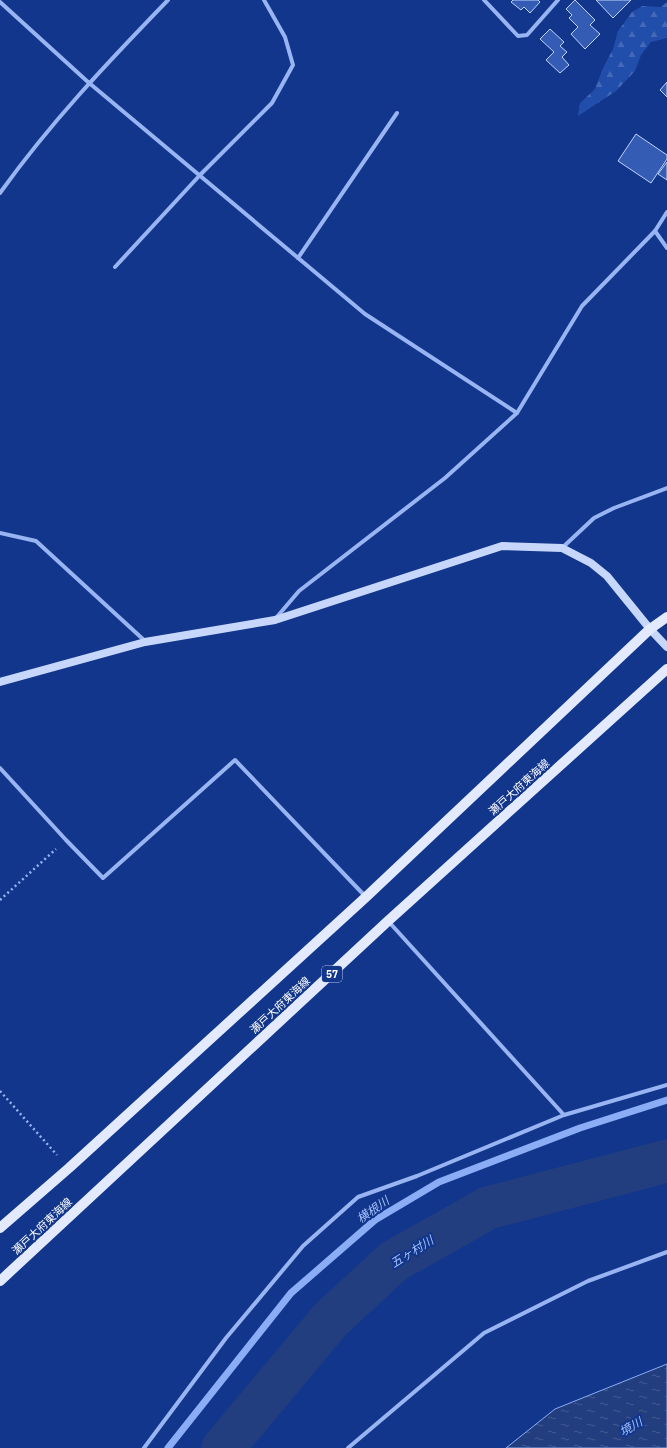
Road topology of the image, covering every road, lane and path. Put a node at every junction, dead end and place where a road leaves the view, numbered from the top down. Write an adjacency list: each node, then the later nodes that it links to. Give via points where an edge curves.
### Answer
1 (168, 0): 6 (street)
2 (264, 0): 8 (street, via 285,37 293,65 272,103)
3 (484, 0): 4 (street, via 518,36 527,35)
4 (558, 0)
5 (0, 2): 6 (street)
6 (88, 82): 8 (street); 9 (street, via 28,154)
7 (397, 113): 13 (street)
8 (200, 175): 13 (street); 14 (street)
9 (0, 193)
10 (667, 212): 11 (street)
11 (655, 231): 12 (street); 15 (street, via 582,306)
12 (667, 248)
13 (298, 258): 15 (street, via 365,314)
14 (115, 267)
15 (517, 413): 20 (street, via 445,478 299,591)
16 (667, 488): 18 (street, via 594,518)
17 (0, 533): 22 (street, via 36,541)
18 (562, 548): 20 (street, via 502,546); 21 (street, via 591,563 607,576)
19 (667, 616): 21 (main road, 瀬戸大府東海線)
20 (275, 620): 22 (street)
21 (650, 629): 23 (street); 28 (main road, 瀬戸大府東海線)
22 (145, 642): 25 (street)
23 (667, 647)
24 (667, 669): 30 (main road, 瀬戸大府東海線 / 57)
25 (0, 682)
26 (0, 768): 27 (street)
27 (66, 840): 28 (street, via 103,878 235,760); 29 (path)
28 (366, 897): 34 (main road, 瀬戸大府東海線)
29 (0, 900)
30 (388, 921): 33 (street); 37 (main road, 瀬戸大府東海線 / 57)
31 (667, 1085): 33 (street)
32 (0, 1091): 34 (path)
33 (564, 1115): 38 (street, via 417,1176 358,1197 303,1246 226,1338)
34 (69, 1168): 35 (main road, 瀬戸大府東海線)
35 (0, 1228)
36 (667, 1252): 39 (street, via 588,1281 484,1333)
37 (0, 1281)
38 (144, 1448)
39 (348, 1448)

